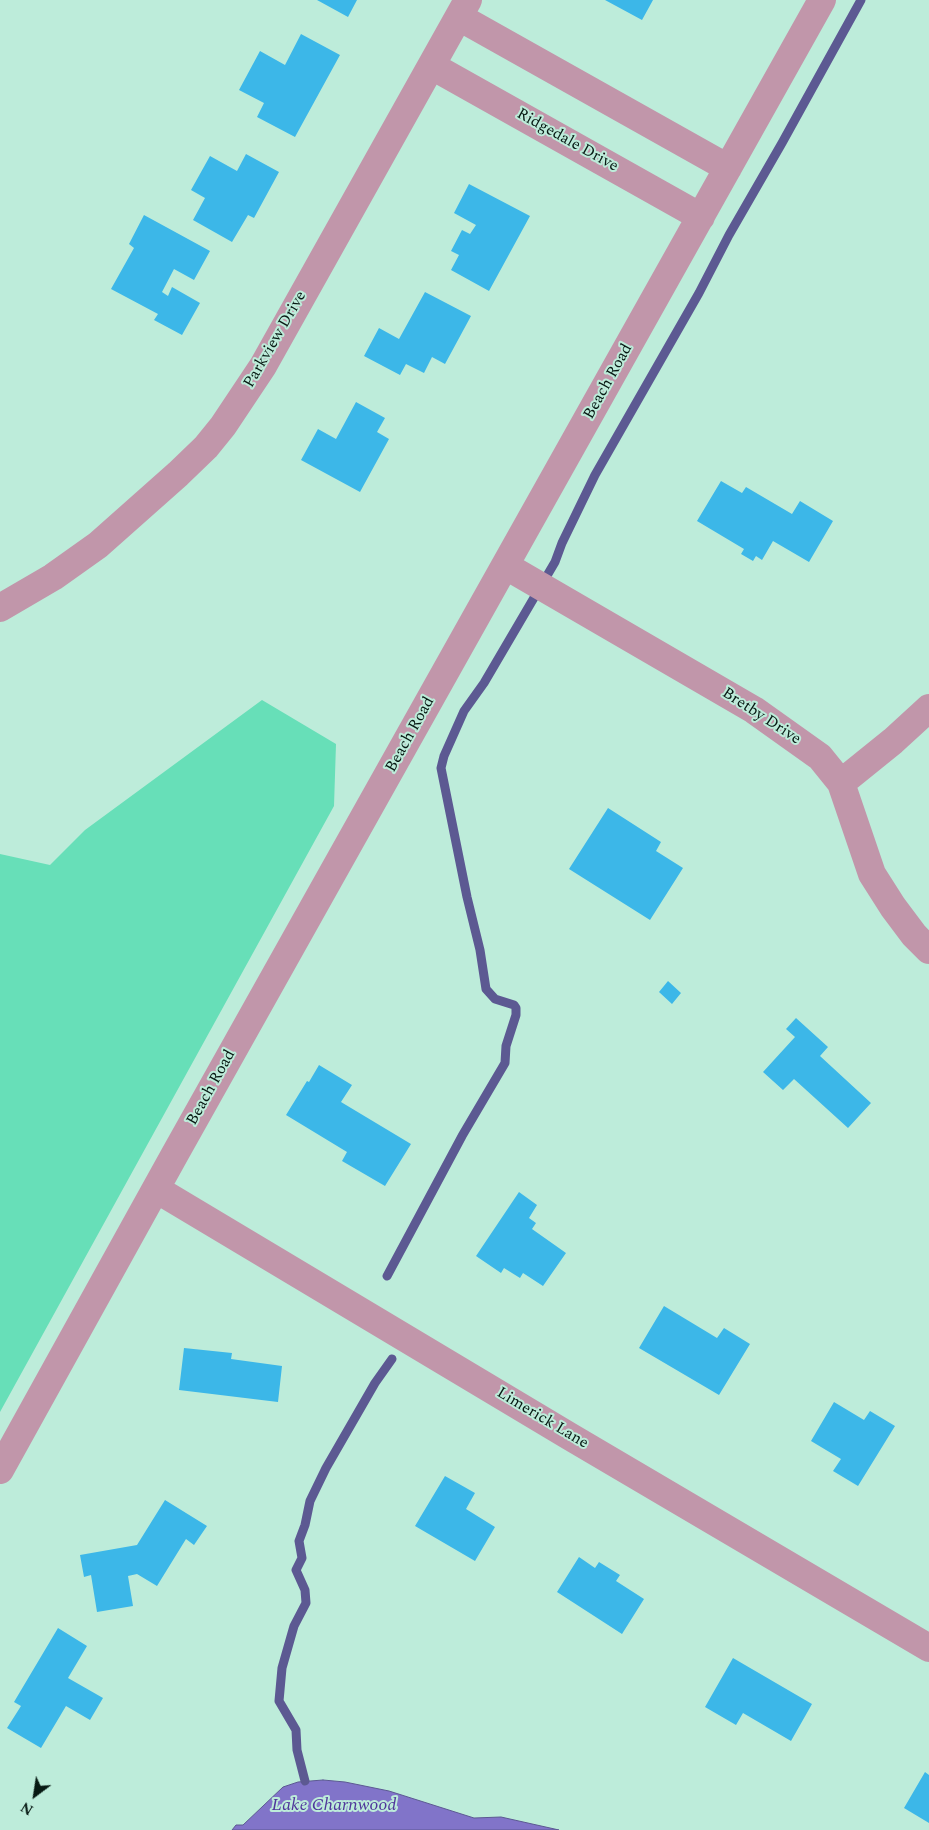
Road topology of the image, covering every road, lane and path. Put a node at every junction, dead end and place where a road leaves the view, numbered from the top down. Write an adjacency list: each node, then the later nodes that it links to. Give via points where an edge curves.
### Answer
1 (822, 0): 4 (street, Beach Road)
2 (463, 9): 3 (street, Parkview Drive); 4 (street)
3 (432, 66): 5 (street, Ridgedale Drive); 7 (street, Parkview Drive, via 263,366 223,426 178,474 98,545 53,577)
4 (728, 168): 5 (street, Beach Road)
5 (701, 217): 6 (street, Beach Road)
6 (506, 566): 9 (street, Bretby Drive, via 754,710 820,757); 11 (street, Beach Road)
7 (0, 608)
8 (929, 708): 9 (street)
9 (841, 783): 10 (street, Bretby Drive, via 872,874 893,907)
10 (929, 950)
11 (156, 1188): 12 (street, Beach Road); 13 (street, Limerick Lane)
12 (0, 1470)
13 (929, 1648)

